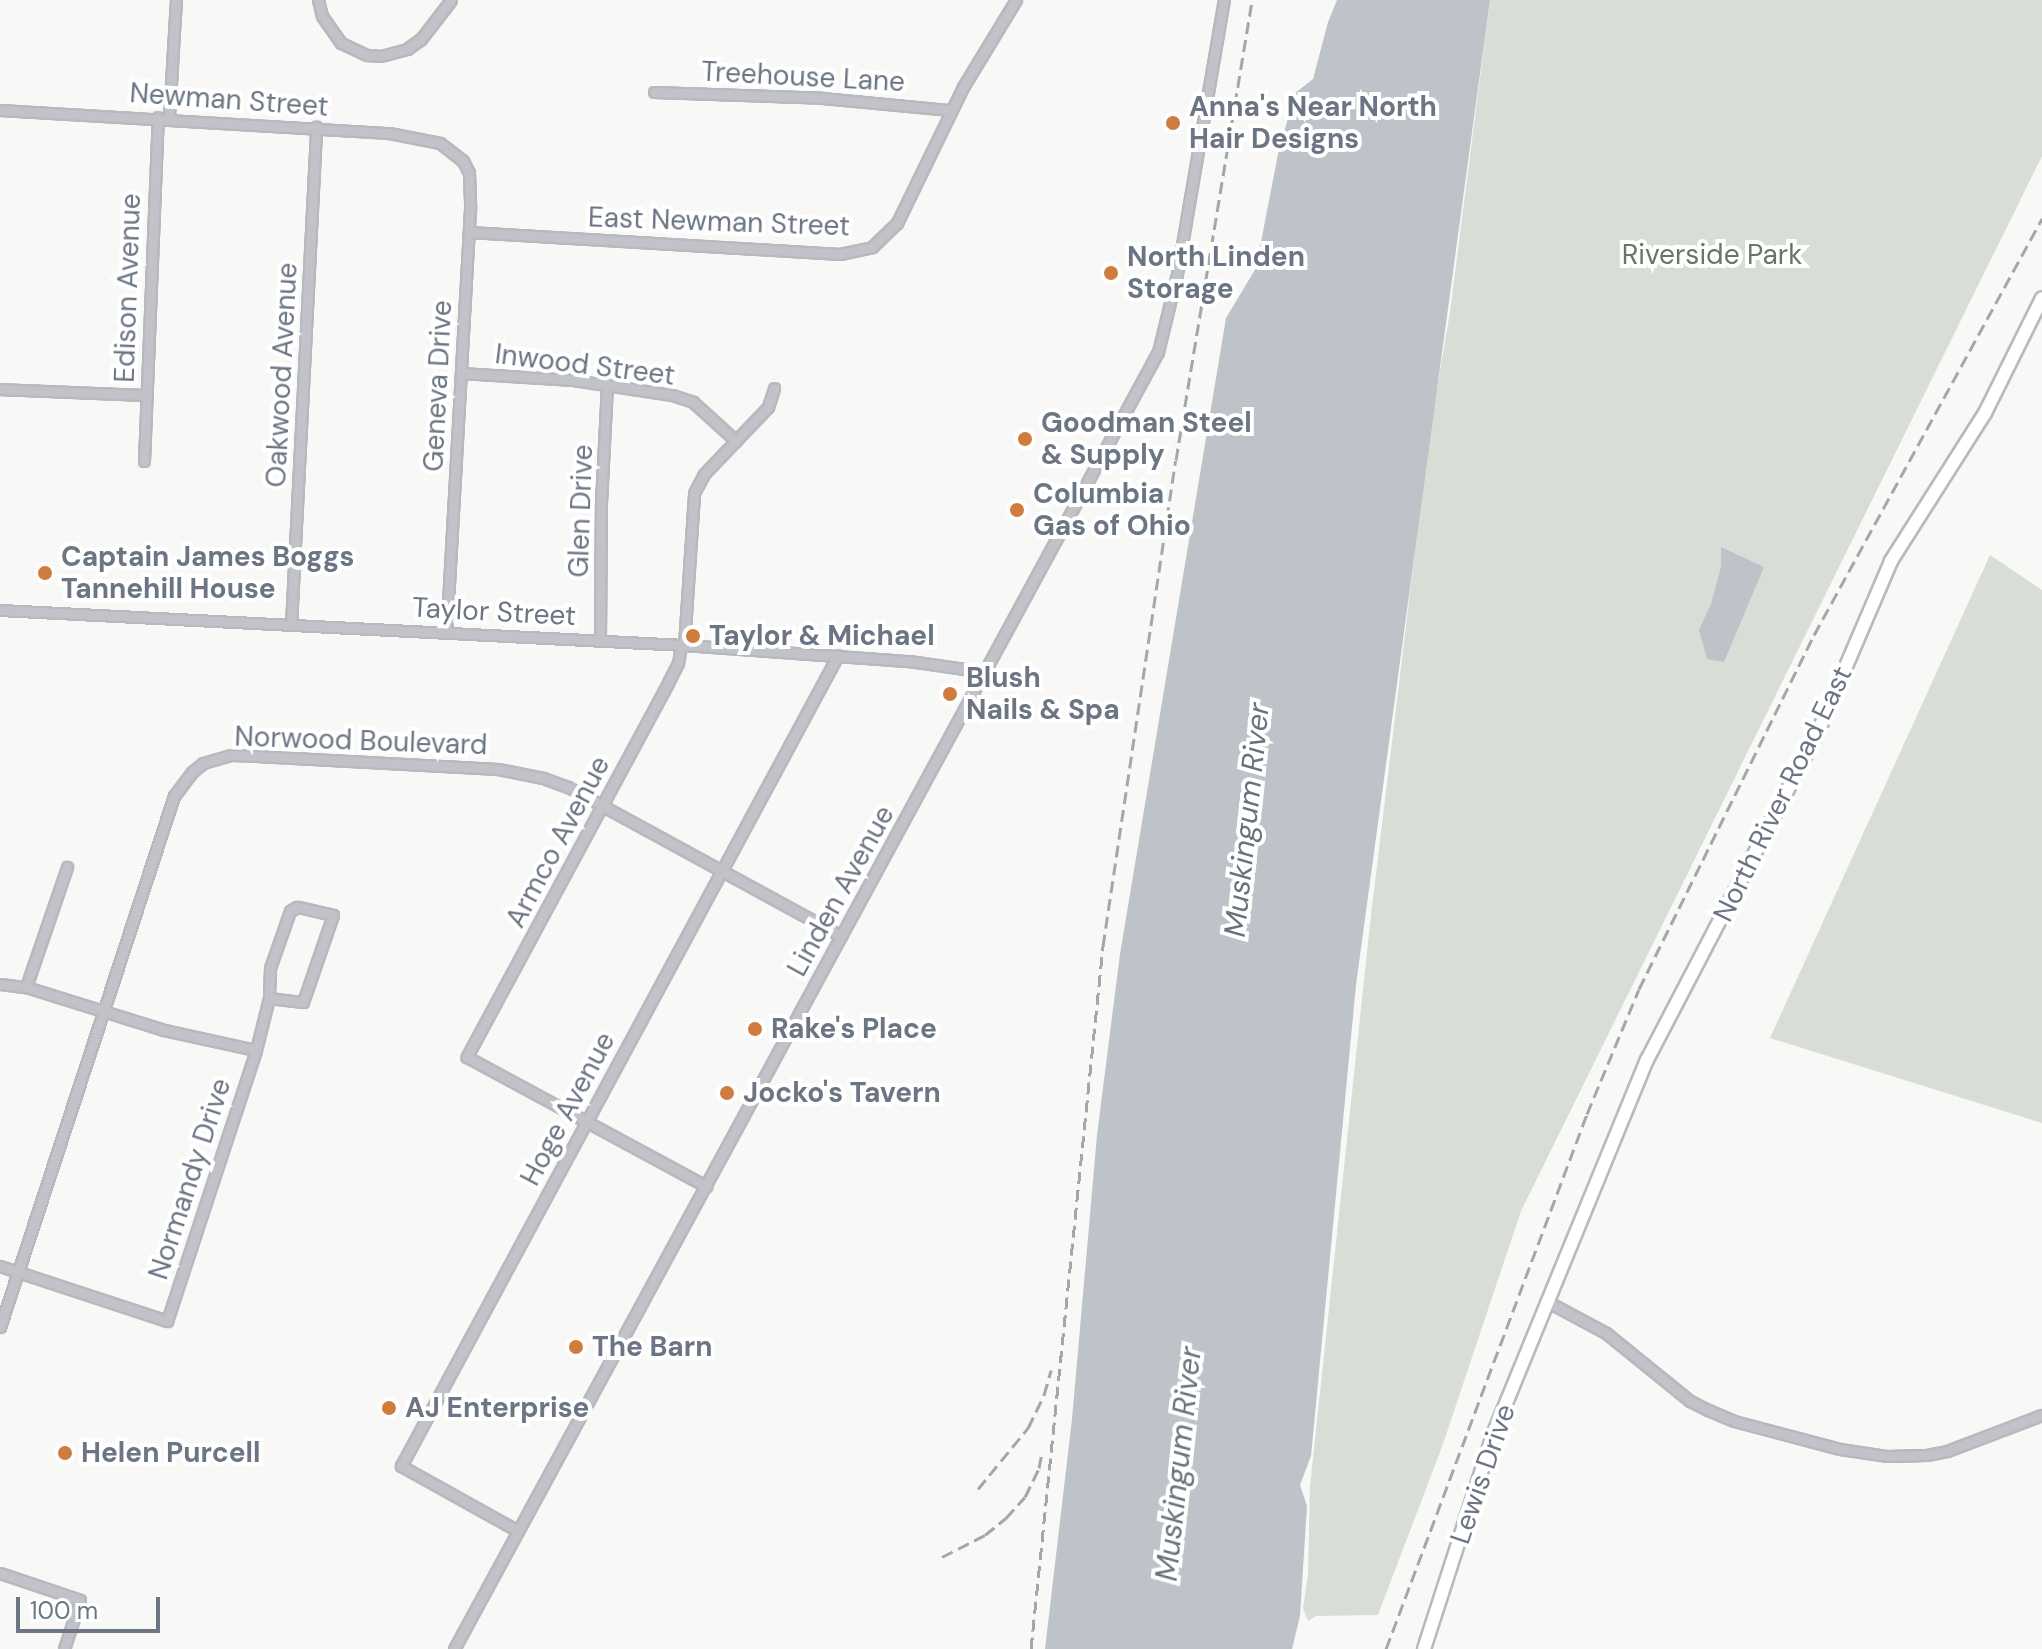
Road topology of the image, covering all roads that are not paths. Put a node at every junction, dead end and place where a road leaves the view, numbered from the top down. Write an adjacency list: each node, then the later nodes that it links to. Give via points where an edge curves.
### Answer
1 (176, 0): 9 (street, Edison Avenue)
2 (318, 0): 3 (street, via 333,35 367,55 407,49 434,26)
3 (451, 0)
4 (1016, 0): 8 (street, East Newman Street)
5 (1224, 0): 27 (street, Linden Avenue, via 1163,341)
6 (654, 92): 8 (street, Treehouse Lane, via 822,98)
7 (0, 110): 9 (street, Newman Street)
8 (950, 110): 12 (street, East Newman Street, via 897,223 878,243 860,251)
9 (164, 117): 10 (street, Newman Street); 18 (street, Edison Avenue)
10 (316, 127): 11 (street, Newman Street, via 415,137); 22 (street, Oakwood Avenue)
11 (452, 149): 12 (street, Geneva Drive, via 469,173)
12 (469, 232): 14 (street, Geneva Drive)
13 (2042, 298): 41 (main road, North River Road East, via 1985,413 1879,585 1811,748 1647,1060)
14 (461, 373): 15 (street, Inwood Street); 23 (street, Geneva Drive)
15 (607, 384): 19 (street, Inwood Street, via 687,399); 24 (street, Glen Drive)
16 (774, 388): 19 (street, Armco Avenue, via 768,407)
17 (0, 389): 18 (street)
18 (146, 395): 20 (street, Edison Avenue)
19 (736, 441): 25 (street, Armco Avenue, via 704,474 694,493)
20 (144, 461)
21 (0, 610): 22 (street, Taylor Street)
22 (291, 625): 23 (street, Taylor Street)
23 (446, 632): 24 (street, Taylor Street)
24 (600, 640): 25 (street, Taylor Street)
25 (683, 645): 26 (street, Taylor Street); 28 (street, Armco Avenue)
26 (838, 655): 27 (street, Taylor Street); 30 (street, Hoge Avenue)
27 (985, 672): 31 (street, Linden Avenue)
28 (604, 806): 30 (street, Norwood Boulevard); 35 (street, Norwood Boulevard, via 543,778 498,769 231,755 203,763 174,796); 37 (street, Armco Avenue, via 467,1057)
29 (67, 867): 33 (street)
30 (721, 870): 31 (street, Norwood Boulevard); 37 (street, Hoge Avenue)
31 (841, 936): 38 (street, Linden Avenue)
32 (0, 984): 33 (street)
33 (26, 987): 35 (street)
34 (269, 998): 34 (street, Normandy Drive, via 303,1002 333,915 297,907 290,911 270,968); 36 (street, Normandy Drive)
35 (104, 1013): 36 (street); 40 (street, Norwood Boulevard)
36 (256, 1050): 40 (street, Normandy Drive, via 167,1321)
37 (585, 1122): 38 (street); 44 (street, Hoge Avenue, via 401,1466)
38 (706, 1186): 44 (street, Linden Avenue)
39 (0, 1266): 40 (street)
40 (18, 1272): 42 (street, Norwood Boulevard)
41 (1550, 1303): 43 (street, via 1606,1333 1690,1401 1734,1421 1840,1449 1927,1455); 48 (main road, Lewis Drive, via 1488,1449)
42 (0, 1327)
43 (2042, 1415)
44 (518, 1531): 47 (street, Linden Avenue)
45 (0, 1573): 46 (street, via 80,1600)
46 (64, 1649)
47 (454, 1649)
48 (1424, 1649)

